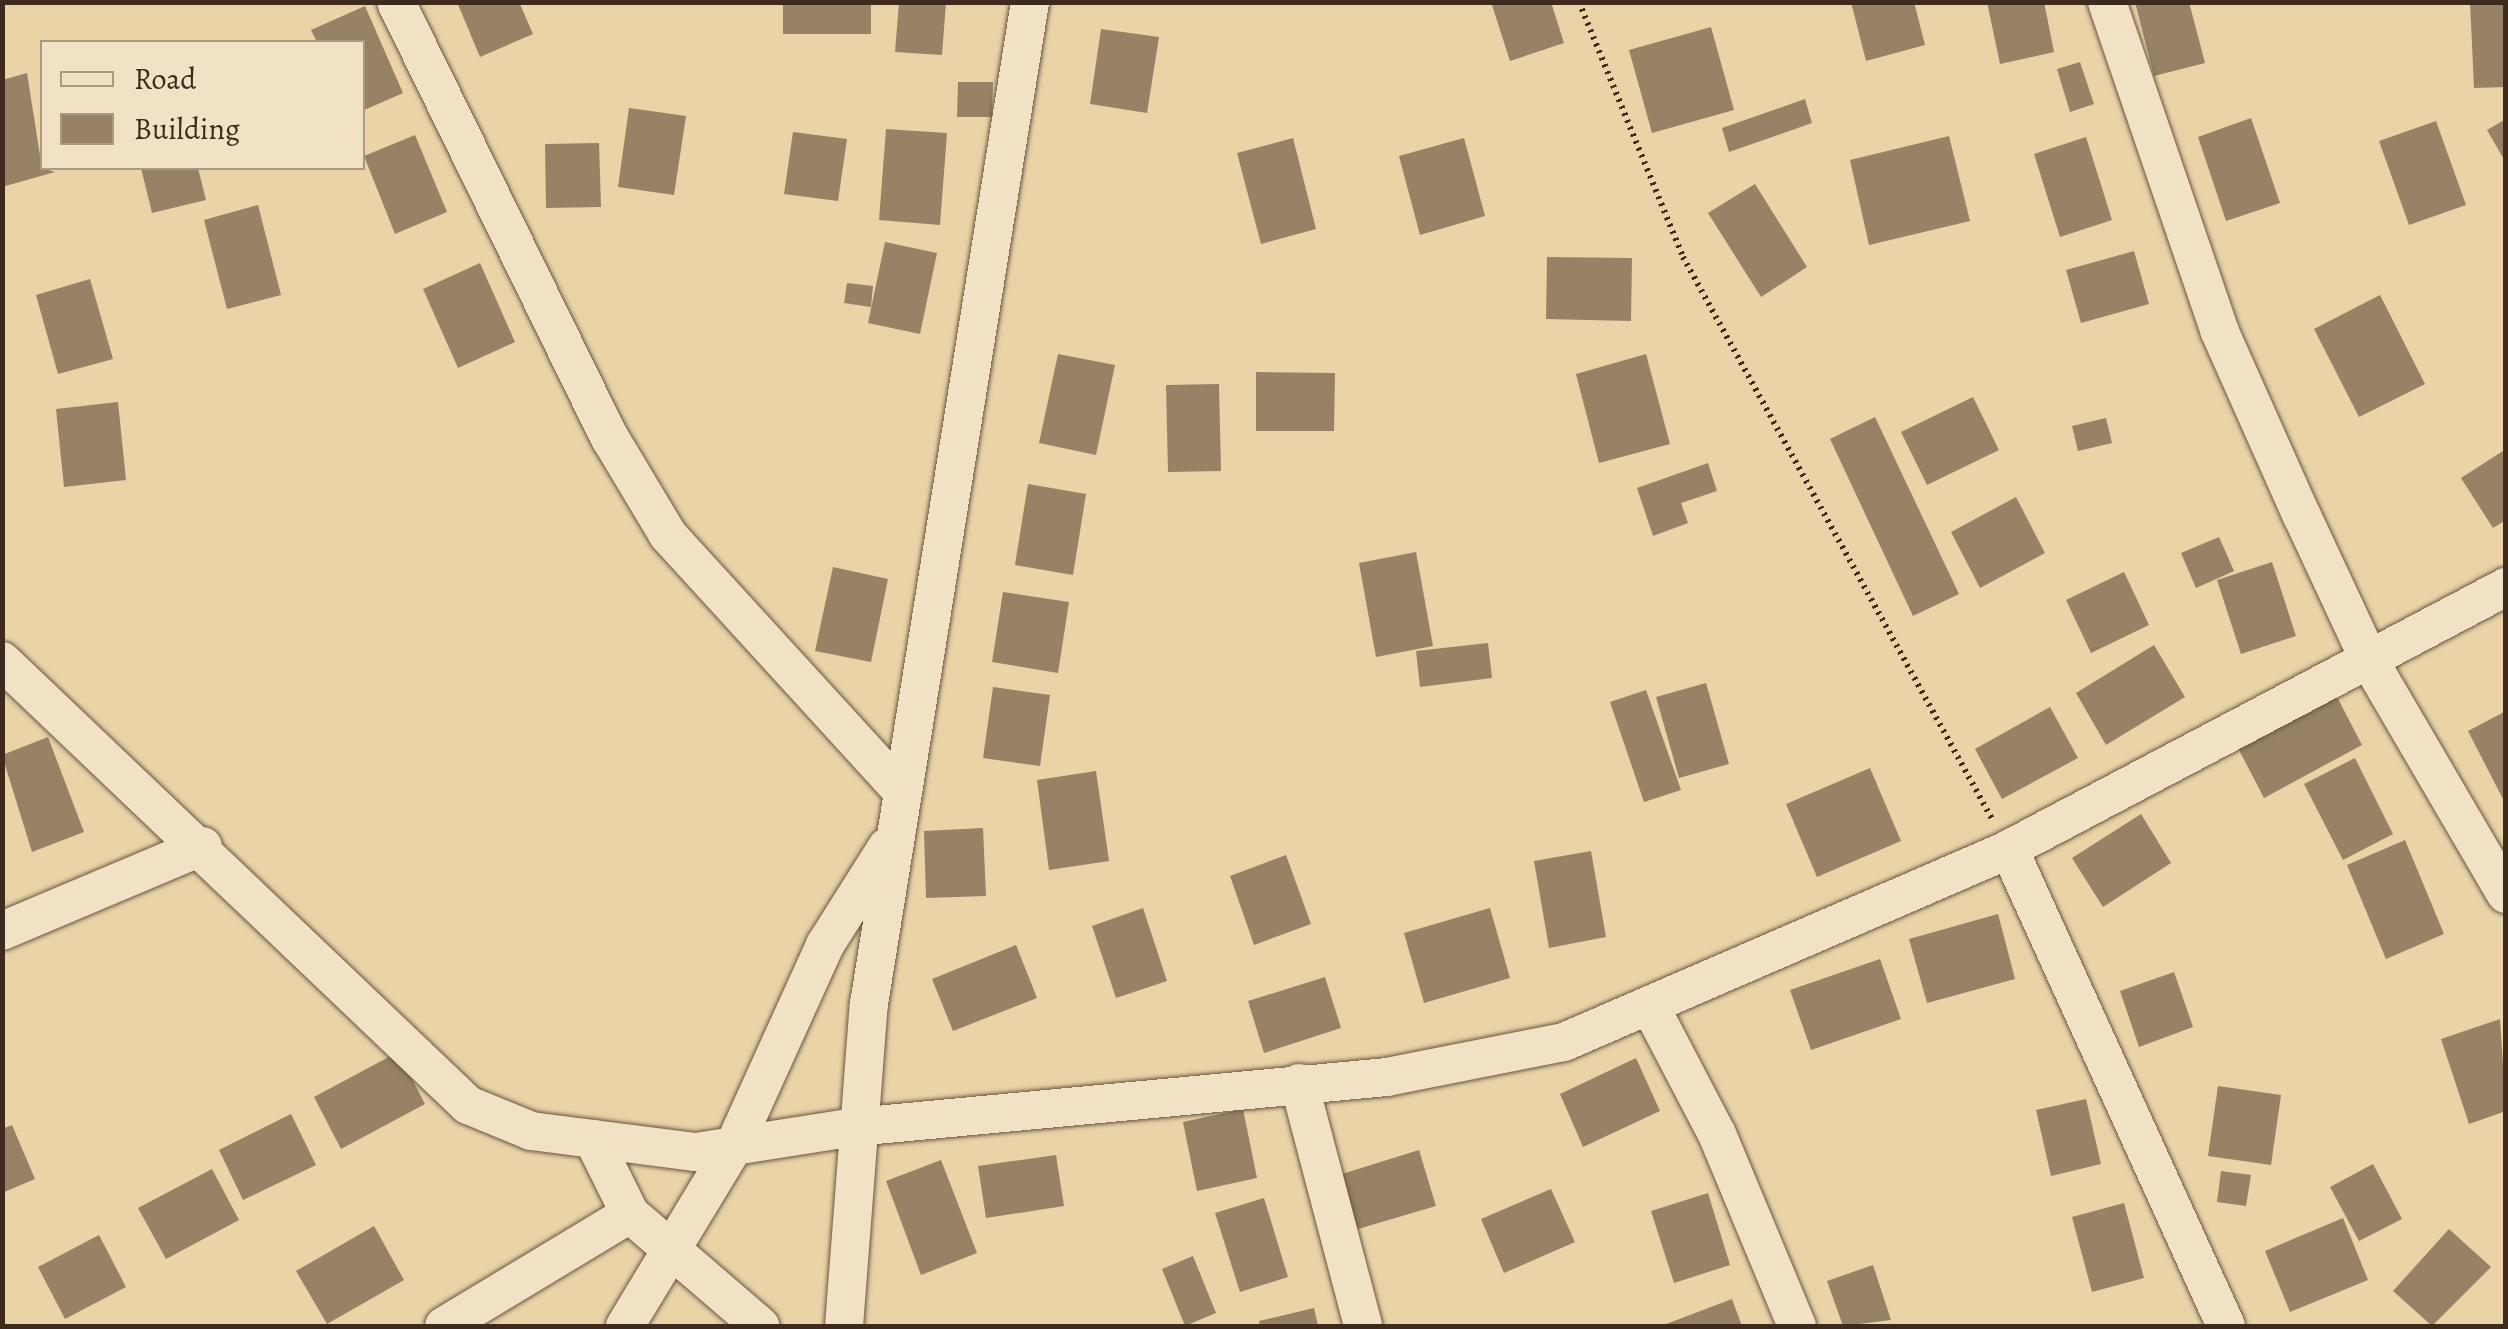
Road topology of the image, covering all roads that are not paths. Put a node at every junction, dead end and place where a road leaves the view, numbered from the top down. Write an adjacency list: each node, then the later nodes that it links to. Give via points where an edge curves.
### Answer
1 (396, 2): 7 (street, via 610,438 668,534)
2 (1030, 2): 7 (street)
3 (2107, 2): 5 (street, via 2219,330)
4 (2506, 586): 5 (street)
5 (2369, 660): 10 (street); 11 (street)
6 (2, 662): 9 (street)
7 (903, 792): 8 (street)
8 (897, 832): 15 (street); 17 (street, via 825,945)
9 (203, 846): 12 (street); 16 (street, via 468,1105 508,1124)
10 (2009, 849): 13 (street); 26 (street)
11 (2502, 878)
12 (2, 931)
13 (1651, 1008): 14 (street, via 1472,1066); 25 (street, via 1717,1134)
14 (1299, 1084): 15 (street); 24 (street)
15 (854, 1126): 17 (street); 23 (street)
16 (594, 1139): 17 (street); 18 (street)
17 (733, 1148): 19 (street)
18 (630, 1214): 19 (street); 20 (street)
19 (670, 1245): 21 (street); 22 (street)
20 (444, 1326)
21 (626, 1326)
22 (760, 1326)
23 (844, 1326)
24 (1363, 1326)
25 (1798, 1326)
26 (2226, 1326)

